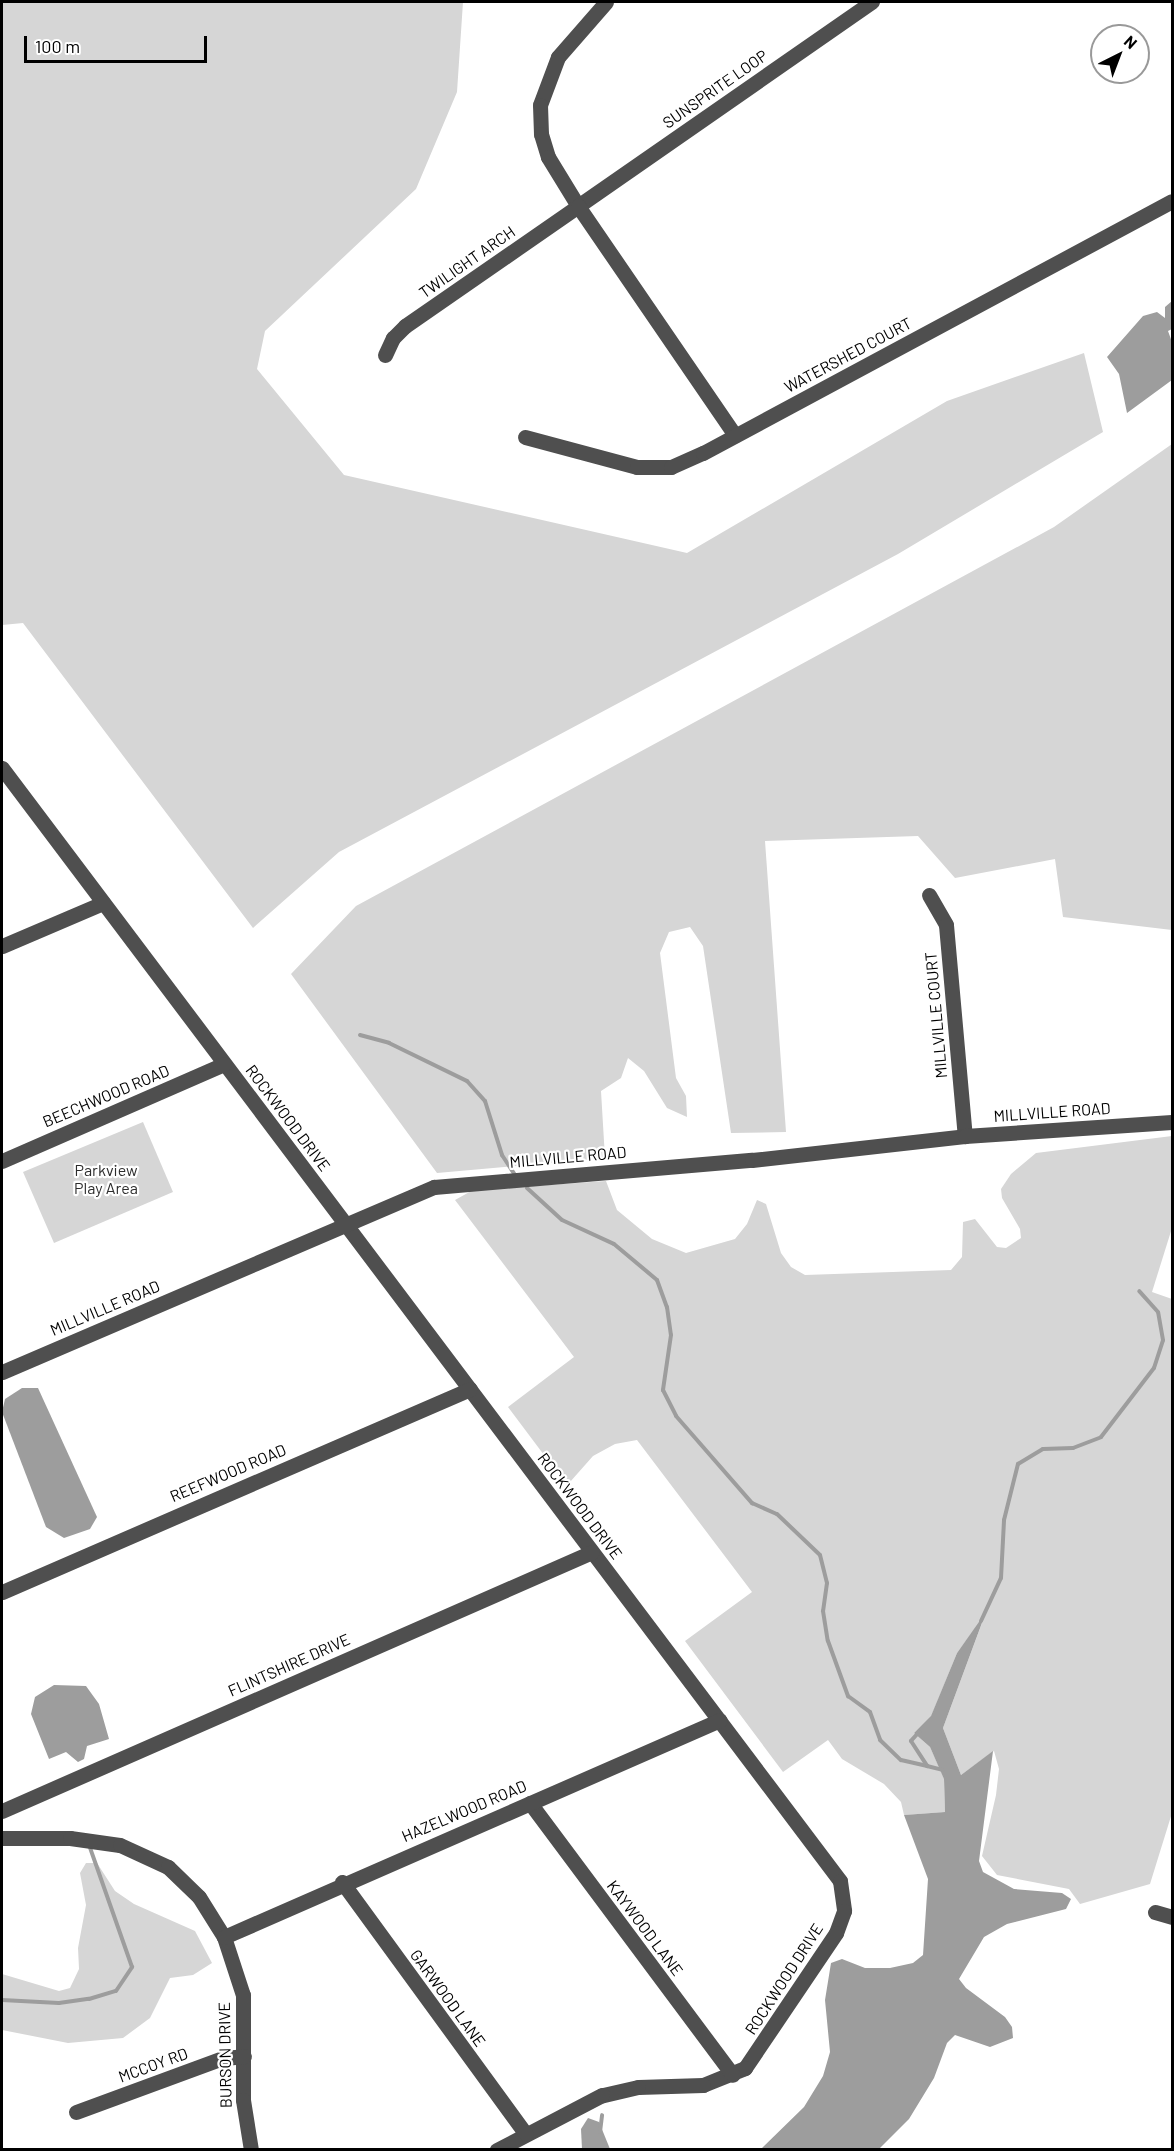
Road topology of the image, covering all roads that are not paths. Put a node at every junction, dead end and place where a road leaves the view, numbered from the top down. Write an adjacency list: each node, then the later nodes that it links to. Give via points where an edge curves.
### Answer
1 (606, 2): 4 (street, via 558,57 540,105 541,134 548,157)
2 (872, 2): 4 (street, SUNSPRITE LOOP)
3 (1173, 201): 6 (street, WATERSHED COURT)
4 (578, 206): 5 (street, TWILIGHT ARCH, via 405,326 393,338); 6 (street)
5 (385, 355)
6 (735, 435): 7 (street, WATERSHED COURT, via 671,466 637,467)
7 (525, 437)
8 (2, 768): 10 (street, ROCKWOOD DRIVE)
9 (929, 895): 14 (street, MILLVILLE COURT, via 946,925)
10 (103, 903): 11 (street); 12 (street, ROCKWOOD DRIVE)
11 (2, 946)
12 (224, 1064): 15 (street, BEECHWOOD ROAD); 16 (street, ROCKWOOD DRIVE)
13 (1173, 1122): 14 (street, MILLVILLE ROAD)
14 (965, 1136): 16 (street, MILLVILLE ROAD, via 752,1160 448,1185 422,1191)
15 (2, 1161)
16 (345, 1224): 17 (street, MILLVILLE ROAD); 18 (street, ROCKWOOD DRIVE)
17 (2, 1372)
18 (470, 1389): 19 (street, ROCKWOOD DRIVE); 20 (street, REEFWOOD ROAD)
19 (592, 1552): 21 (street, ROCKWOOD DRIVE); 23 (street, FLINTSHIRE DRIVE)
20 (2, 1592)
21 (720, 1720): 22 (street, HAZELWOOD ROAD); 30 (street, ROCKWOOD DRIVE, via 840,1881 844,1906 842,1921 830,1943 754,2058)
22 (530, 1803): 25 (street, HAZELWOOD ROAD); 30 (street, KAYWOOD LANE)
23 (2, 1811)
24 (2, 1838): 28 (street, BURSON DRIVE, via 70,1838 129,1848 168,1867 188,1885 210,1911)
25 (342, 1882): 28 (street, HAZELWOOD ROAD); 32 (street, GARWOOD LANE)
26 (1155, 1912): 27 (street)
27 (1173, 1917)
28 (224, 1937): 29 (street, BURSON DRIVE, via 243,1995)
29 (244, 2056): 31 (street, MCCOY RD, via 223,2058); 33 (street, BURSON DRIVE, via 244,2118)
30 (732, 2075): 32 (street, ROCKWOOD DRIVE, via 703,2085 612,2092)
31 (76, 2112)
32 (526, 2134): 34 (street, ROCKWOOD DRIVE)
33 (251, 2150)
34 (497, 2150)

